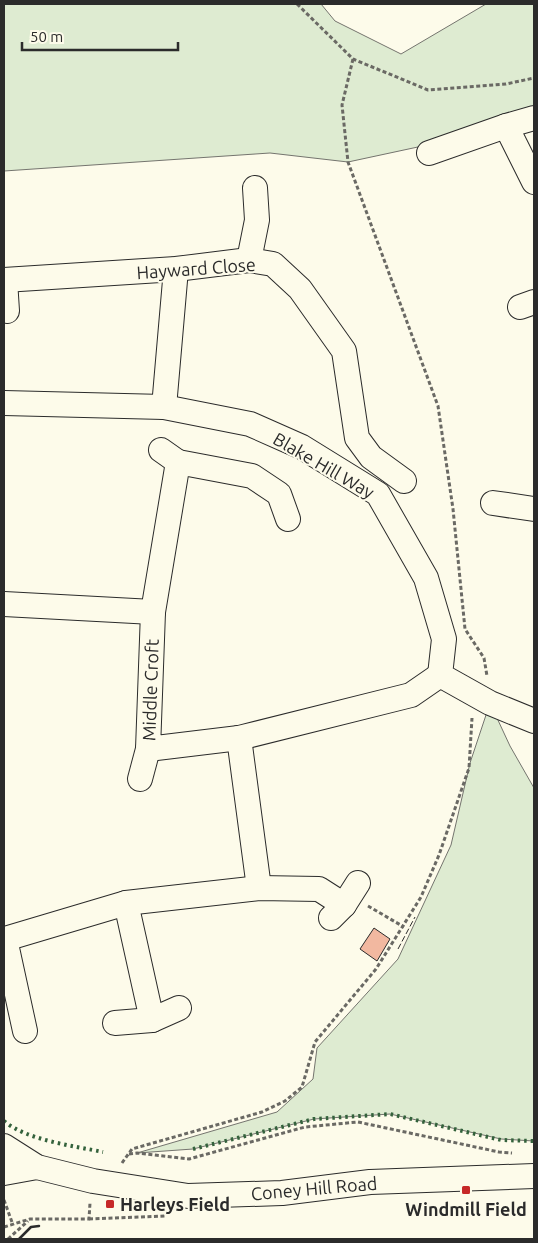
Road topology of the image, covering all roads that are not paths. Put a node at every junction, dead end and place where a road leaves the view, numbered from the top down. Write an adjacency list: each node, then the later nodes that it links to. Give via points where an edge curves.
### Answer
1 (521, 122): 2 (street); 3 (street)
2 (429, 152)
3 (534, 182)
4 (254, 188): 5 (street, via 257,220)
5 (250, 260): 6 (street, Hayward Close); 11 (street, Hayward Close, via 273,264 309,284 344,351 357,438 371,457)
6 (176, 269): 7 (street, Hayward Close); 10 (street)
7 (5, 280): 8 (street)
8 (7, 311)
9 (4, 403): 10 (street, Blake Hill Way)
10 (164, 407): 17 (street, Blake Hill Way, via 250,424 302,448 378,494 426,578 444,639)
11 (404, 480)
12 (493, 503): 13 (street)
13 (533, 509)
14 (288, 520): 16 (street, Middle Croft, via 279,494 252,476 169,456)
15 (4, 604): 16 (street)
16 (153, 612): 20 (street, Middle Croft)
17 (440, 675): 18 (street, via 475,695); 19 (street, Middle Croft, via 411,695)
18 (534, 721)
19 (239, 738): 20 (street, Middle Croft); 22 (street)
20 (148, 750): 21 (street)
21 (140, 778)
22 (259, 888): 23 (street, via 319,889); 24 (street)
23 (346, 901)
24 (126, 903): 25 (street); 27 (street)
25 (4, 939): 29 (street)
26 (179, 1008): 27 (street)
27 (152, 1020): 28 (street)
28 (115, 1023)
29 (25, 1031)
30 (4, 1146): 31 (street, Coney Hill Road)
31 (37, 1167): 32 (street, Coney Hill Road); 33 (street, Coney Hill Road, via 118,1186 188,1196 282,1193 370,1182)
32 (4, 1173)
33 (534, 1176)

